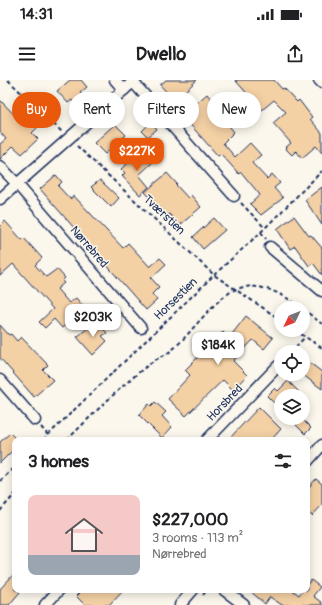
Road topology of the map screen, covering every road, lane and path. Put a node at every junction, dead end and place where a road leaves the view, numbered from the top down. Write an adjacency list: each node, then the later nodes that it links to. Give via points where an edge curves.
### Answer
1 (8, 80): 7 (path, Tværstien)
2 (115, 80): 6 (street)
3 (320, 80): 5 (street)
4 (134, 81): 6 (street); 11 (street)
5 (322, 83)
6 (124, 90): 7 (street)
7 (69, 138): 10 (street); 15 (path, Tværstien)
8 (0, 166): 10 (street, Nørrebred)
9 (322, 171): 13 (path, Horsestien)
10 (17, 184): 12 (street); 22 (street, Nørrebred)
11 (234, 196): 13 (path)
12 (0, 199)
13 (265, 228): 15 (path, Horsestien)
14 (270, 247): 17 (street)
15 (214, 275): 16 (path, Tværstien); 29 (path, Horsestien)
16 (235, 289): 18 (path, via 249,286 274,291); 19 (path, Tværstien); 30 (path, via 216,304 172,350 153,361)
17 (322, 291)
18 (290, 301)
19 (274, 315)
20 (310, 315): 21 (path)
21 (322, 324)
22 (141, 328)
23 (305, 337): 24 (path); 25 (path)
24 (298, 345)
25 (322, 348)
26 (274, 370): 31 (street, Horsbred)
27 (0, 380): 28 (street)
28 (35, 420)
29 (46, 437)
30 (70, 437)
31 (210, 437)
32 (321, 448): 33 (street)
33 (310, 459)
34 (12, 470): 35 (path)
35 (0, 481)
36 (12, 497): 37 (path)
37 (0, 511)
38 (56, 593): 41 (street)
39 (190, 593): 42 (street)
40 (228, 593): 43 (street)
41 (44, 605)
42 (180, 605)
43 (244, 605)

